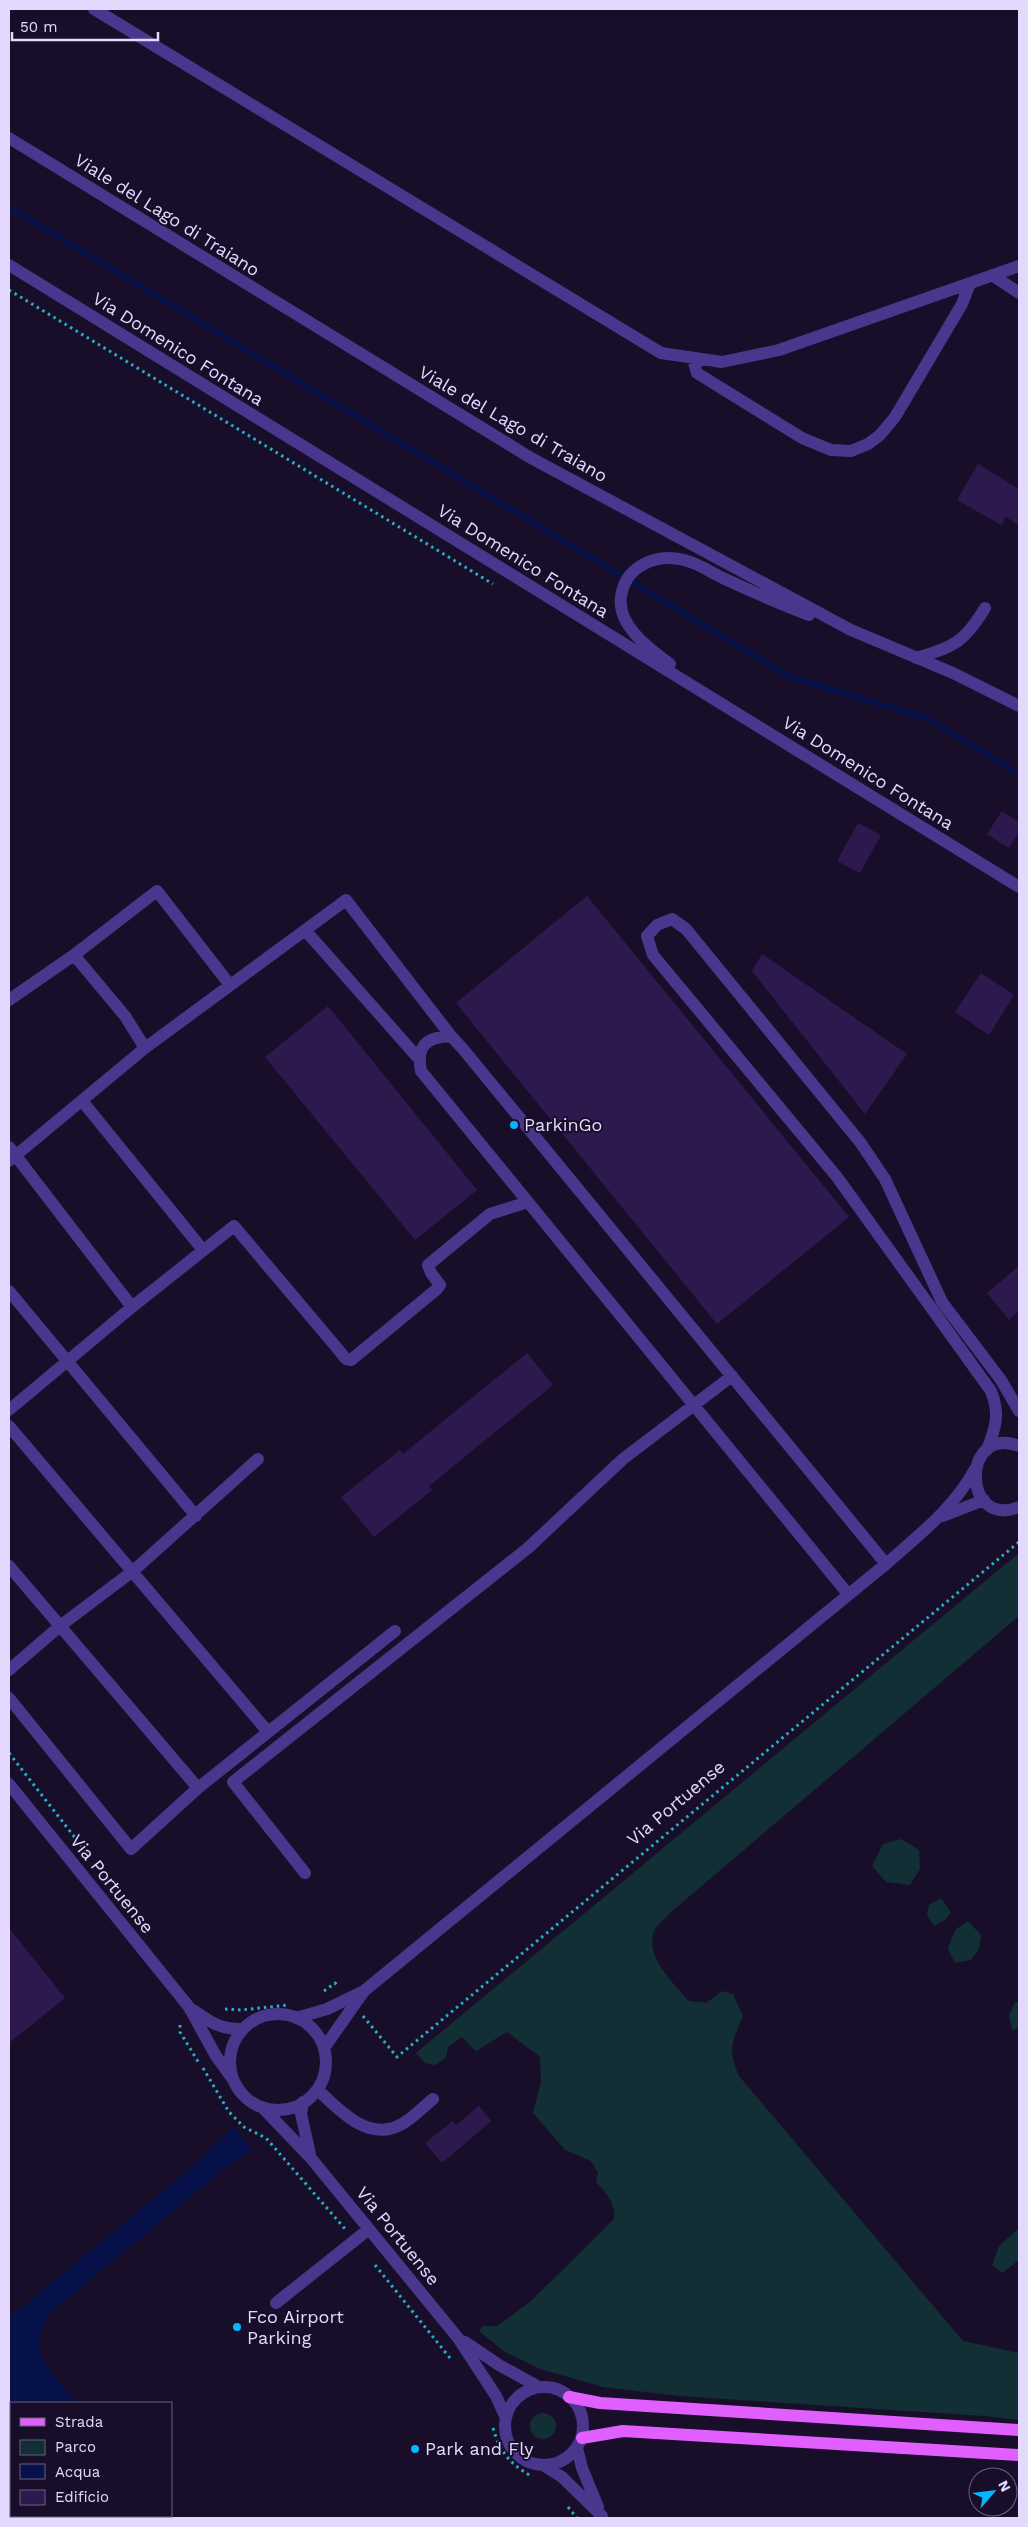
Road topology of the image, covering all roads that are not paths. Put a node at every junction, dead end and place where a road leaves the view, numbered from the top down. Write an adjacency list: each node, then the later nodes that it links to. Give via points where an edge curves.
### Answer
1 (94, 9): 8 (street, via 661,353)
2 (9, 138): 10 (street, Viale del Lago di Traiano, via 531,458)
3 (9, 265): 12 (street, Via Domenico Fontana)
4 (1019, 266): 5 (street)
5 (992, 275): 6 (street); 7 (street)
6 (970, 283): 8 (street, via 779,350 722,362); 8 (street, via 962,304 895,418 874,439 852,451 832,450 802,438 697,373)
7 (1019, 293)
8 (693, 359)
9 (984, 608): 11 (street, via 972,629 950,648)
10 (851, 630): 11 (street, Viale del Lago di Traiano); 12 (street, via 774,602 684,560 659,558 639,565 624,587 621,610 630,628 644,645)
11 (916, 658): 13 (street, Viale del Lago di Traiano, via 953,672)
12 (722, 704): 14 (street, Via Domenico Fontana)
13 (1019, 706)
14 (1019, 887)
15 (305, 930): 17 (street); 19 (street, via 346,900); 21 (street)
16 (74, 955): 17 (street, via 157,891); 18 (street); 20 (street, via 125,1016)
17 (230, 985): 20 (street)
18 (9, 1000)
19 (451, 1036): 21 (street, via 436,1037 424,1044); 29 (street)
20 (145, 1048): 22 (street)
21 (419, 1059): 24 (street, via 421,1072)
22 (82, 1102): 23 (street); 25 (street)
23 (11, 1155): 27 (street)
24 (528, 1202): 25 (street, via 490,1214 428,1266 440,1285 351,1360 346,1359 234,1226); 30 (street)
25 (203, 1250): 27 (street)
26 (9, 1291): 28 (street)
27 (132, 1307): 28 (street)
28 (67, 1362): 31 (street); 40 (street)
29 (732, 1376): 30 (street); 42 (street)
30 (694, 1405): 45 (street); 53 (street, via 623,1459 528,1548 233,1782)
31 (9, 1410)
32 (1019, 1411): 35 (street, via 1001,1380 942,1302 885,1179 860,1142 686,929 672,919 657,925 647,936 653,955 837,1177 991,1390 997,1405 995,1428)
33 (9, 1426): 44 (street)
34 (1019, 1446): 35 (street, via 1007,1443)
35 (987, 1450): 37 (street)
36 (258, 1459): 40 (street)
37 (975, 1468): 38 (street, via 974,1480); 41 (street, via 964,1490)
38 (984, 1500): 39 (street, via 1003,1510); 41 (street)
39 (1019, 1507)
40 (196, 1516): 44 (street)
41 (939, 1518): 42 (street)
42 (886, 1564): 45 (street)
43 (9, 1566): 46 (street)
44 (133, 1571): 46 (street); 50 (street)
45 (848, 1594): 54 (street)
46 (60, 1626): 48 (street); 52 (street)
47 (395, 1631): 50 (street)
48 (9, 1670)
49 (9, 1698): 52 (street, via 132,1849)
50 (268, 1732): 52 (street)
51 (9, 1784): 55 (street, Via Portuense)
52 (198, 1788)
53 (305, 1873)
54 (364, 1991): 56 (street, via 327,2009); 58 (street)
55 (189, 2007): 57 (street, Via Portuense, via 216,2027); 59 (street, Via Portuense)
56 (296, 2018): 57 (street, via 268,2015); 58 (street, via 309,2026)
57 (243, 2029): 59 (street, via 231,2054)
58 (324, 2048): 60 (street, via 324,2073)
59 (234, 2081): 63 (street, via 245,2097)
60 (318, 2090): 61 (street, via 360,2125 383,2130 401,2124); 62 (street)
61 (433, 2099)
62 (303, 2102): 63 (street, via 276,2110); 64 (street, Via Portuense, via 301,2114)
63 (262, 2107): 64 (street, Via Portuense)
64 (310, 2156): 65 (street, Via Portuense)
65 (369, 2230): 66 (street); 67 (street, Via Portuense)
66 (276, 2304)
67 (458, 2338): 68 (street, Via Portuense, via 499,2366); 70 (street, Via Portuense, via 496,2396)
68 (540, 2388): 69 (street, via 557,2390); 70 (street, via 522,2394)
69 (569, 2397): 71 (main road, via 600,2402); 72 (street, via 583,2421)
70 (506, 2418): 74 (street, via 510,2445 530,2463)
71 (1019, 2430)
72 (579, 2443): 73 (main road, via 623,2430); 74 (street, via 562,2461); 75 (street, via 591,2493)
73 (1019, 2455)
74 (543, 2466): 75 (street, via 562,2477)
75 (603, 2517)

